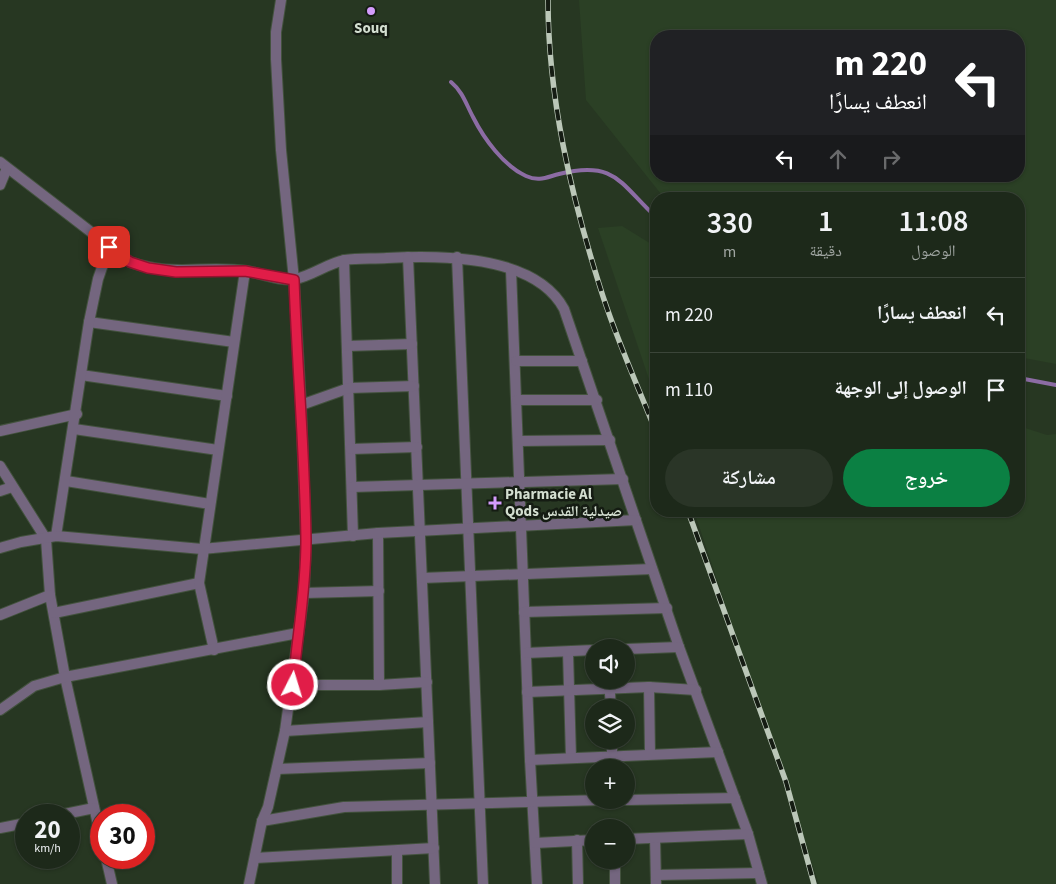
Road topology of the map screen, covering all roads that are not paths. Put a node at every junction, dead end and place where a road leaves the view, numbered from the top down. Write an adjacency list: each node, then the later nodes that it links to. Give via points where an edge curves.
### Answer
1 (281, 0): 10 (street, via 276,59)
2 (4, 165): 3 (street); 4 (street)
3 (0, 185)
4 (109, 247): 9 (street, via 130,262 148,268 176,272); 11 (street)
5 (408, 257): 6 (street); 7 (street); 13 (street)
6 (458, 257): 8 (street); 36 (street)
7 (344, 260): 10 (street); 14 (street)
8 (511, 270): 15 (street); 16 (street, via 557,295)
9 (245, 271): 10 (street); 12 (street)
10 (294, 280): 23 (street)
11 (89, 322): 12 (street); 17 (street)
12 (234, 342): 20 (street)
13 (412, 344): 14 (street); 18 (street)
14 (347, 346): 19 (street)
15 (516, 361): 16 (street); 21 (street)
16 (582, 361): 22 (street)
17 (81, 375): 20 (street); 24 (street)
18 (414, 386): 19 (street); 29 (street)
19 (349, 388): 23 (street); 31 (street)
20 (227, 396): 30 (street)
21 (517, 400): 22 (street); 28 (street)
22 (597, 400): 27 (street)
23 (301, 406): 49 (street)
24 (77, 414): 25 (street); 26 (street)
25 (74, 429): 30 (street); 34 (street)
26 (0, 431)
27 (610, 440): 28 (street); 33 (street)
28 (518, 441): 35 (street)
29 (417, 447): 31 (street); 37 (street)
30 (218, 450): 41 (street)
31 (351, 450): 39 (street)
32 (0, 466): 38 (street)
33 (623, 480): 35 (street); 42 (street)
34 (66, 481): 41 (street); 48 (street)
35 (520, 482): 36 (street); 43 (street)
36 (467, 484): 37 (street); 44 (street)
37 (418, 485): 39 (street); 45 (street)
38 (12, 487): 40 (street); 48 (street)
39 (352, 487): 47 (street)
40 (0, 491)
41 (210, 504): 51 (street)
42 (636, 520): 43 (street); 52 (street)
43 (521, 526): 44 (street); 53 (street)
44 (468, 530): 45 (street); 54 (street)
45 (420, 531): 46 (street); 55 (street)
46 (378, 533): 47 (street); 57 (street)
47 (353, 536): 49 (street)
48 (51, 537): 50 (street); 51 (street); 59 (street)
49 (306, 542): 51 (street); 58 (street)
50 (0, 548)
51 (202, 549): 56 (street)
52 (652, 569): 53 (street); 60 (street)
53 (523, 574): 54 (street); 61 (street)
54 (470, 576): 55 (street); 96 (street)
55 (422, 578): 72 (street)
56 (199, 583): 62 (street); 67 (street)
57 (379, 592): 58 (street); 74 (street)
58 (304, 593): 64 (street)
59 (50, 595): 62 (street); 63 (street)
60 (667, 608): 61 (street); 65 (street)
61 (524, 612): 70 (street)
62 (54, 613): 71 (street)
63 (0, 615)
64 (298, 633): 67 (street); 73 (street)
65 (679, 647): 66 (street); 79 (street)
66 (635, 649)
67 (214, 650): 71 (street)
68 (585, 651): 69 (street)
69 (568, 652): 70 (street); 78 (street)
70 (526, 653): 80 (street)
71 (65, 677): 81 (street, via 34,686); 97 (street)
72 (427, 682): 74 (street); 82 (street)
73 (293, 685): 74 (street); 83 (street)
74 (379, 685)
75 (635, 686): 76 (street)
76 (649, 687): 79 (street); 86 (street)
77 (585, 688): 78 (street)
78 (568, 690): 80 (street); 88 (street)
79 (696, 690): 85 (street)
80 (527, 692): 89 (street)
81 (0, 710)
82 (428, 722): 83 (street); 90 (street)
83 (285, 732): 91 (street)
84 (612, 749): 87 (street)
85 (718, 752): 86 (street); 92 (street)
86 (650, 754): 87 (street)
87 (612, 757): 88 (street)
88 (571, 758): 89 (street)
89 (530, 760): 95 (street)
90 (430, 763): 91 (street); 98 (street)
91 (277, 769): 99 (street)
92 (735, 798): 94 (street); 102 (street)
93 (585, 800): 95 (street)
94 (635, 800)
95 (532, 801): 96 (street); 107 (street)
96 (479, 802): 98 (street); 119 (street)
97 (93, 804)
98 (432, 804): 99 (street, via 344,807); 108 (street)
99 (262, 821): 110 (street)
100 (15, 825): 101 (street)
101 (0, 828)
102 (748, 834): 103 (street); 113 (street)
103 (655, 838): 104 (street); 114 (street)
104 (635, 839)
105 (577, 840): 106 (street); 107 (street); 121 (street)
106 (585, 840)
107 (535, 843): 120 (street)
108 (434, 848): 109 (street); 118 (street)
109 (397, 851): 110 (street); 117 (street)
110 (256, 858): 116 (street)
111 (109, 869): 115 (street)
112 (615, 869): 122 (street)
113 (759, 873): 114 (street); 123 (street)
114 (656, 880)
115 (112, 884)
116 (249, 884)
117 (397, 884)
118 (435, 884)
119 (483, 884)
120 (537, 884)
121 (578, 884)
122 (615, 884)
123 (762, 884)

